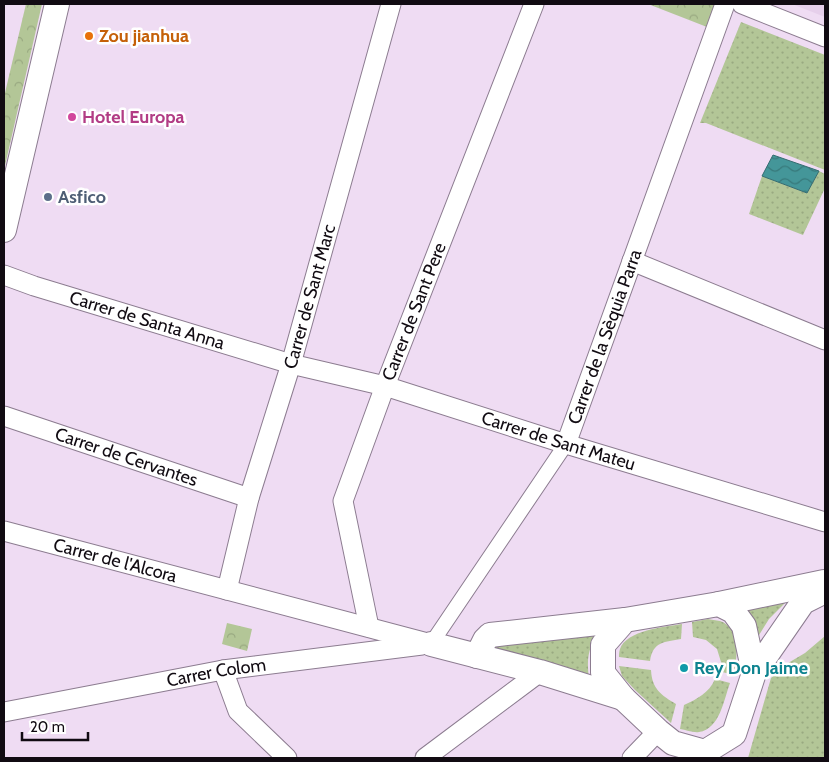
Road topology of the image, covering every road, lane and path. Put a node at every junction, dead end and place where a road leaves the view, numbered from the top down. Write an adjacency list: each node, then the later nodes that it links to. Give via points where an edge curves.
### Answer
1 (57, 4): 7 (street)
2 (391, 4): 11 (street, Carrer de Sant Marc)
3 (534, 4): 12 (street, Carrer de Sant Pere)
4 (742, 4): 6 (street)
5 (723, 11): 8 (street, Carrer de la Sèquia Parra)
6 (825, 37)
7 (4, 230)
8 (632, 261): 10 (street); 14 (street, Carrer de la Sèquia Parra)
9 (4, 275): 11 (street, Carrer de Santa Anna)
10 (825, 340)
11 (291, 364): 12 (street, Carrer de Sant Mateu); 15 (street, Carrer de Sant Marc)
12 (385, 386): 14 (street, Carrer de Sant Mateu); 23 (street, Carrer de Sant Pere, via 344,501)
13 (4, 416): 15 (street, Carrer de Cervantes)
14 (566, 444): 16 (street, Carrer de Sant Mateu); 24 (street, Carrer de la Sèquia Parra)
15 (249, 498): 19 (street, Carrer de Sant Marc)
16 (825, 522)
17 (4, 531): 19 (street, Carrer de l'Alcora)
18 (825, 581): 21 (street)
19 (227, 590): 23 (street, Carrer de l'Alcora)
20 (825, 591): 28 (street, via 803,602)
21 (719, 604): 22 (street); 28 (street, via 732,611 744,626)
22 (624, 620): 25 (street, via 490,635); 29 (street, via 603,645 603,673)
23 (369, 627): 24 (street, Carrer de l'Alcora)
24 (431, 644): 25 (street); 26 (street, Carrer Colom)
25 (477, 656): 27 (street)
26 (223, 670): 30 (street, Carrer Colom); 33 (street, via 238,711)
27 (540, 672): 29 (street); 34 (street)
28 (754, 673): 31 (street)
29 (623, 698): 32 (street)
30 (4, 712)
31 (734, 734): 32 (street, via 705,752); 36 (street)
32 (672, 744): 35 (street)
33 (287, 758)
34 (425, 758)
35 (632, 758)
36 (727, 758)

